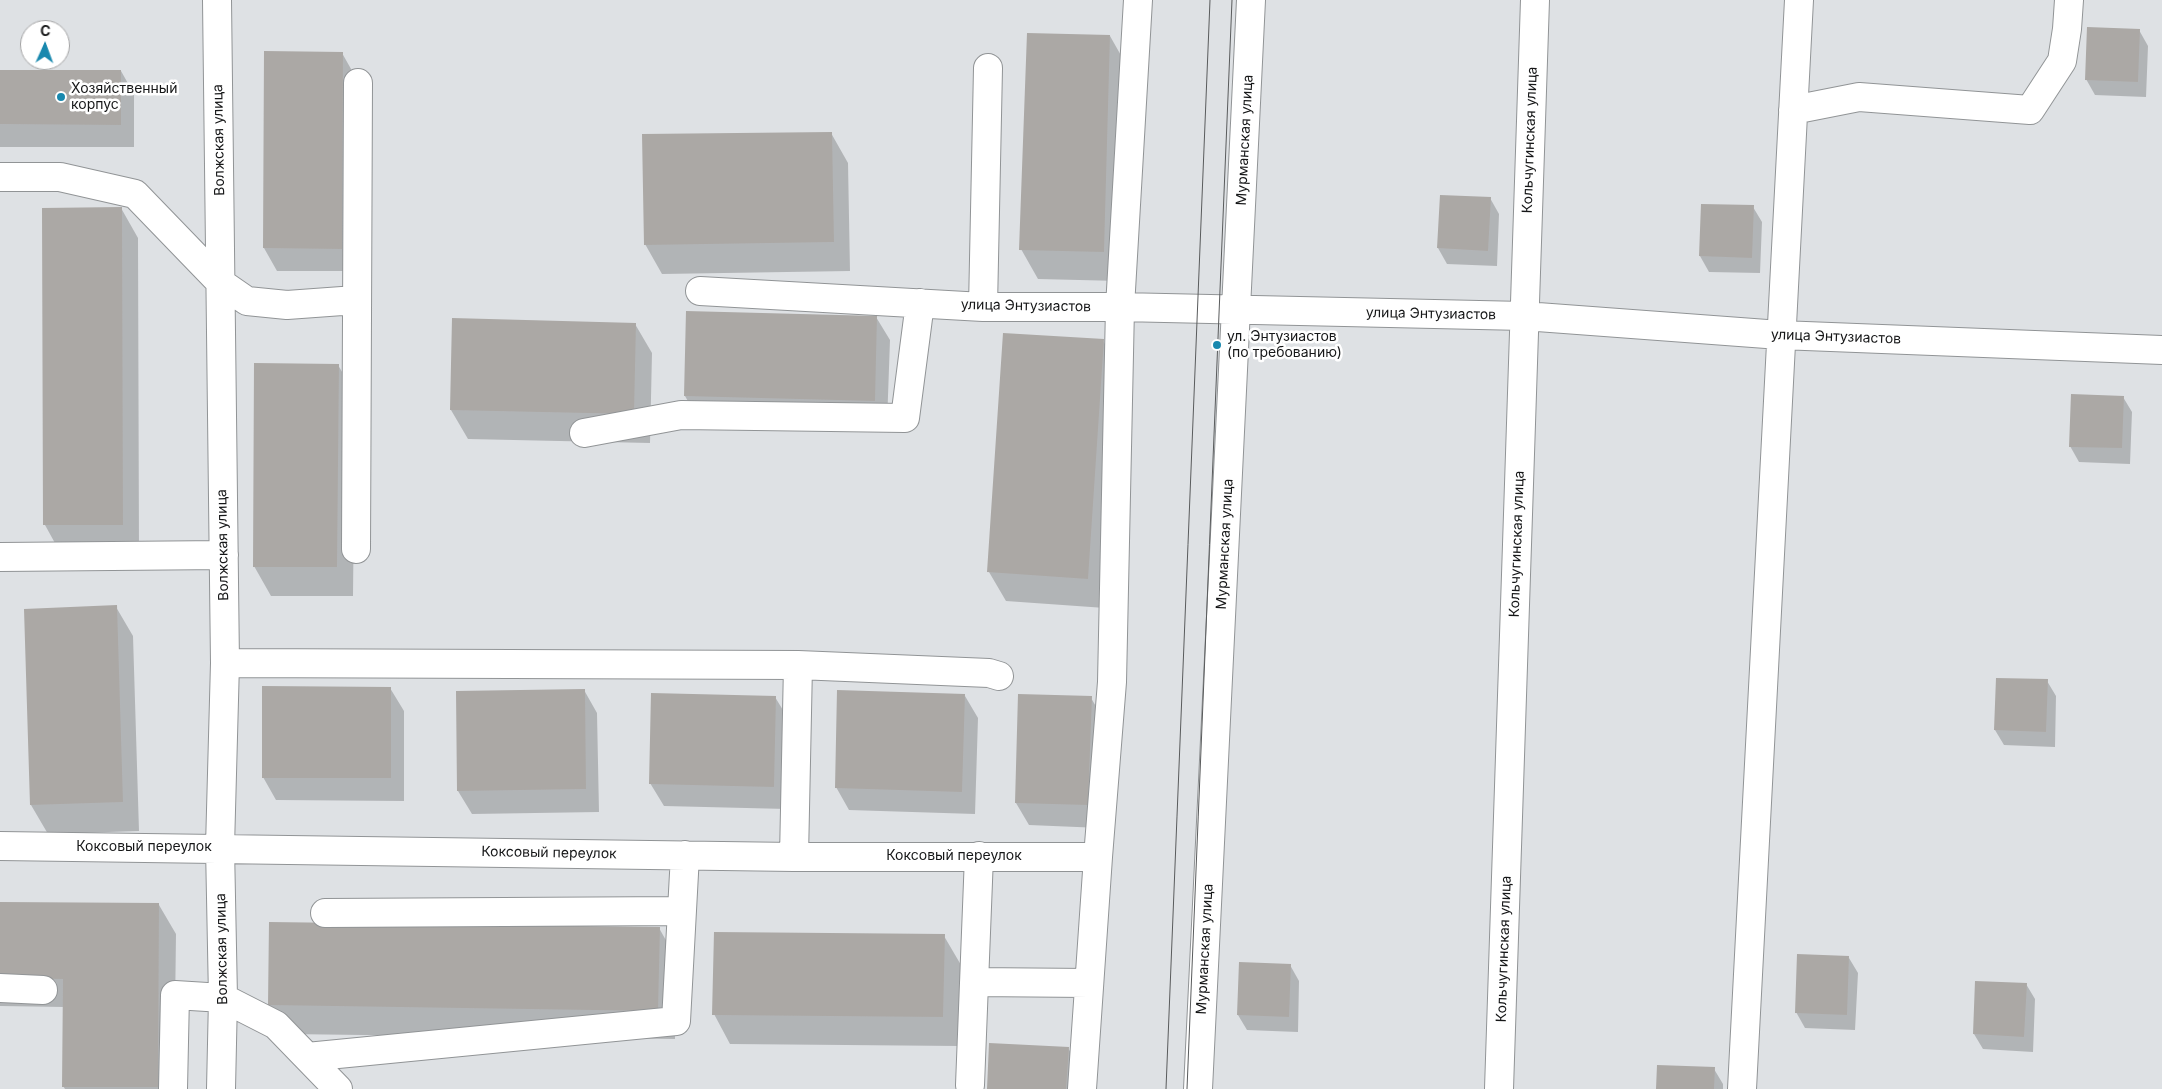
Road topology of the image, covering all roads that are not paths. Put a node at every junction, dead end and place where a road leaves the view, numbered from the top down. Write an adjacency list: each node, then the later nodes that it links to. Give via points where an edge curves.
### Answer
1 (217, 0): 11 (street, Волжская улица)
2 (1138, 0): 16 (street)
3 (1252, 0): 17 (street, Мурманская улица)
4 (1535, 0): 18 (street, Кольчугинская улица)
5 (1799, 0): 9 (street)
6 (2069, 0): 9 (street, via 2062,61 2030,110 1859,97)
7 (988, 68): 15 (street)
8 (358, 83): 13 (street)
9 (1793, 110): 19 (street)
10 (0, 177): 11 (street, via 60,177 135,194)
11 (220, 283): 13 (street, via 247,301 287,305); 23 (street, Волжская улица)
12 (700, 291): 14 (street, улица Энтузиастов)
13 (356, 300): 22 (street)
14 (920, 303): 15 (street, улица Энтузиастов); 21 (street, via 905,418 681,415)
15 (983, 307): 16 (street, улица Энтузиастов)
16 (1120, 307): 17 (street, улица Энтузиастов); 33 (street, via 1112,682)
17 (1236, 310): 18 (street, улица Энтузиастов); 47 (street, Мурманская улица)
18 (1524, 316): 19 (street, улица Энтузиастов); 48 (street, Кольчугинская улица)
19 (1780, 335): 20 (street, улица Энтузиастов); 49 (street)
20 (2162, 350)
21 (584, 433)
22 (356, 549)
23 (224, 555): 24 (street); 25 (street, Волжская улица)
24 (0, 557)
25 (225, 663): 26 (street); 29 (street, Волжская улица)
26 (798, 665): 27 (street); 32 (street)
27 (999, 676)
28 (0, 846): 29 (street, Коксовый переулок)
29 (220, 847): 30 (street, Коксовый переулок); 40 (street, Волжская улица)
30 (685, 855): 32 (street, Коксовый переулок); 34 (street)
31 (979, 856): 32 (street, Коксовый переулок); 33 (street, Коксовый переулок); 36 (street)
32 (794, 857)
33 (1098, 857): 37 (street)
34 (682, 911): 35 (street); 41 (street, via 676,1021)
35 (325, 913)
36 (974, 982): 37 (street); 42 (street)
37 (1089, 983): 46 (street)
38 (0, 988): 39 (street)
39 (43, 990)
40 (223, 998): 41 (street, via 276,1025); 43 (street, via 174,995); 44 (street, Волжская улица)
41 (307, 1057): 45 (street)
42 (970, 1085)
43 (173, 1089)
44 (221, 1089)
45 (338, 1089)
46 (1082, 1089)
47 (1198, 1089)
48 (1499, 1089)
49 (1742, 1089)

